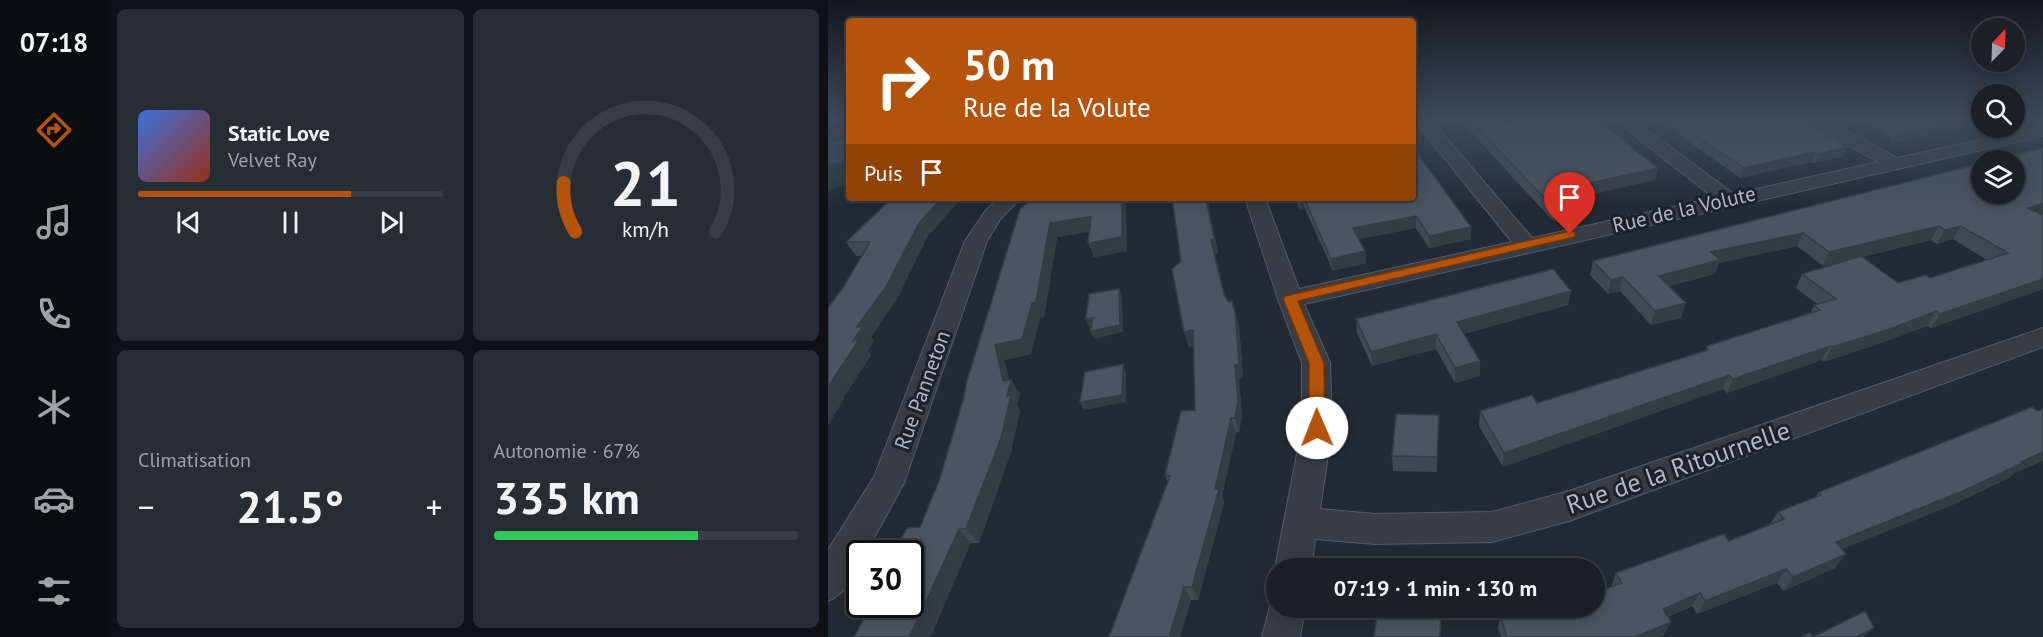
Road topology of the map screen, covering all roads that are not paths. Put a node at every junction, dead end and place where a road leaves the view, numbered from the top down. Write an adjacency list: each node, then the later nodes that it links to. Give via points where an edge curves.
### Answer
1 (1447, 150): 9 (street)
2 (1663, 150): 6 (street)
3 (1868, 150): 5 (street)
4 (1958, 150): 5 (street, Rue de la Volute)
5 (1893, 164): 6 (street, Rue de la Volute)
6 (1728, 199): 9 (street, Rue de la Volute)
7 (1007, 201): 14 (street, Rue Panneton, via 993,213 976,241 888,483)
8 (1256, 201): 10 (street)
9 (1525, 244): 10 (street, Rue de la Volute)
10 (1290, 299): 12 (street, via 1316,363 1317,428)
11 (2043, 337): 12 (street, Rue de la Ritournelle, via 1569,506 1492,527 1376,529)
12 (1300, 523): 13 (street)
13 (1295, 558)
14 (828, 583)
15 (1284, 618): 16 (street)
16 (1281, 637)

